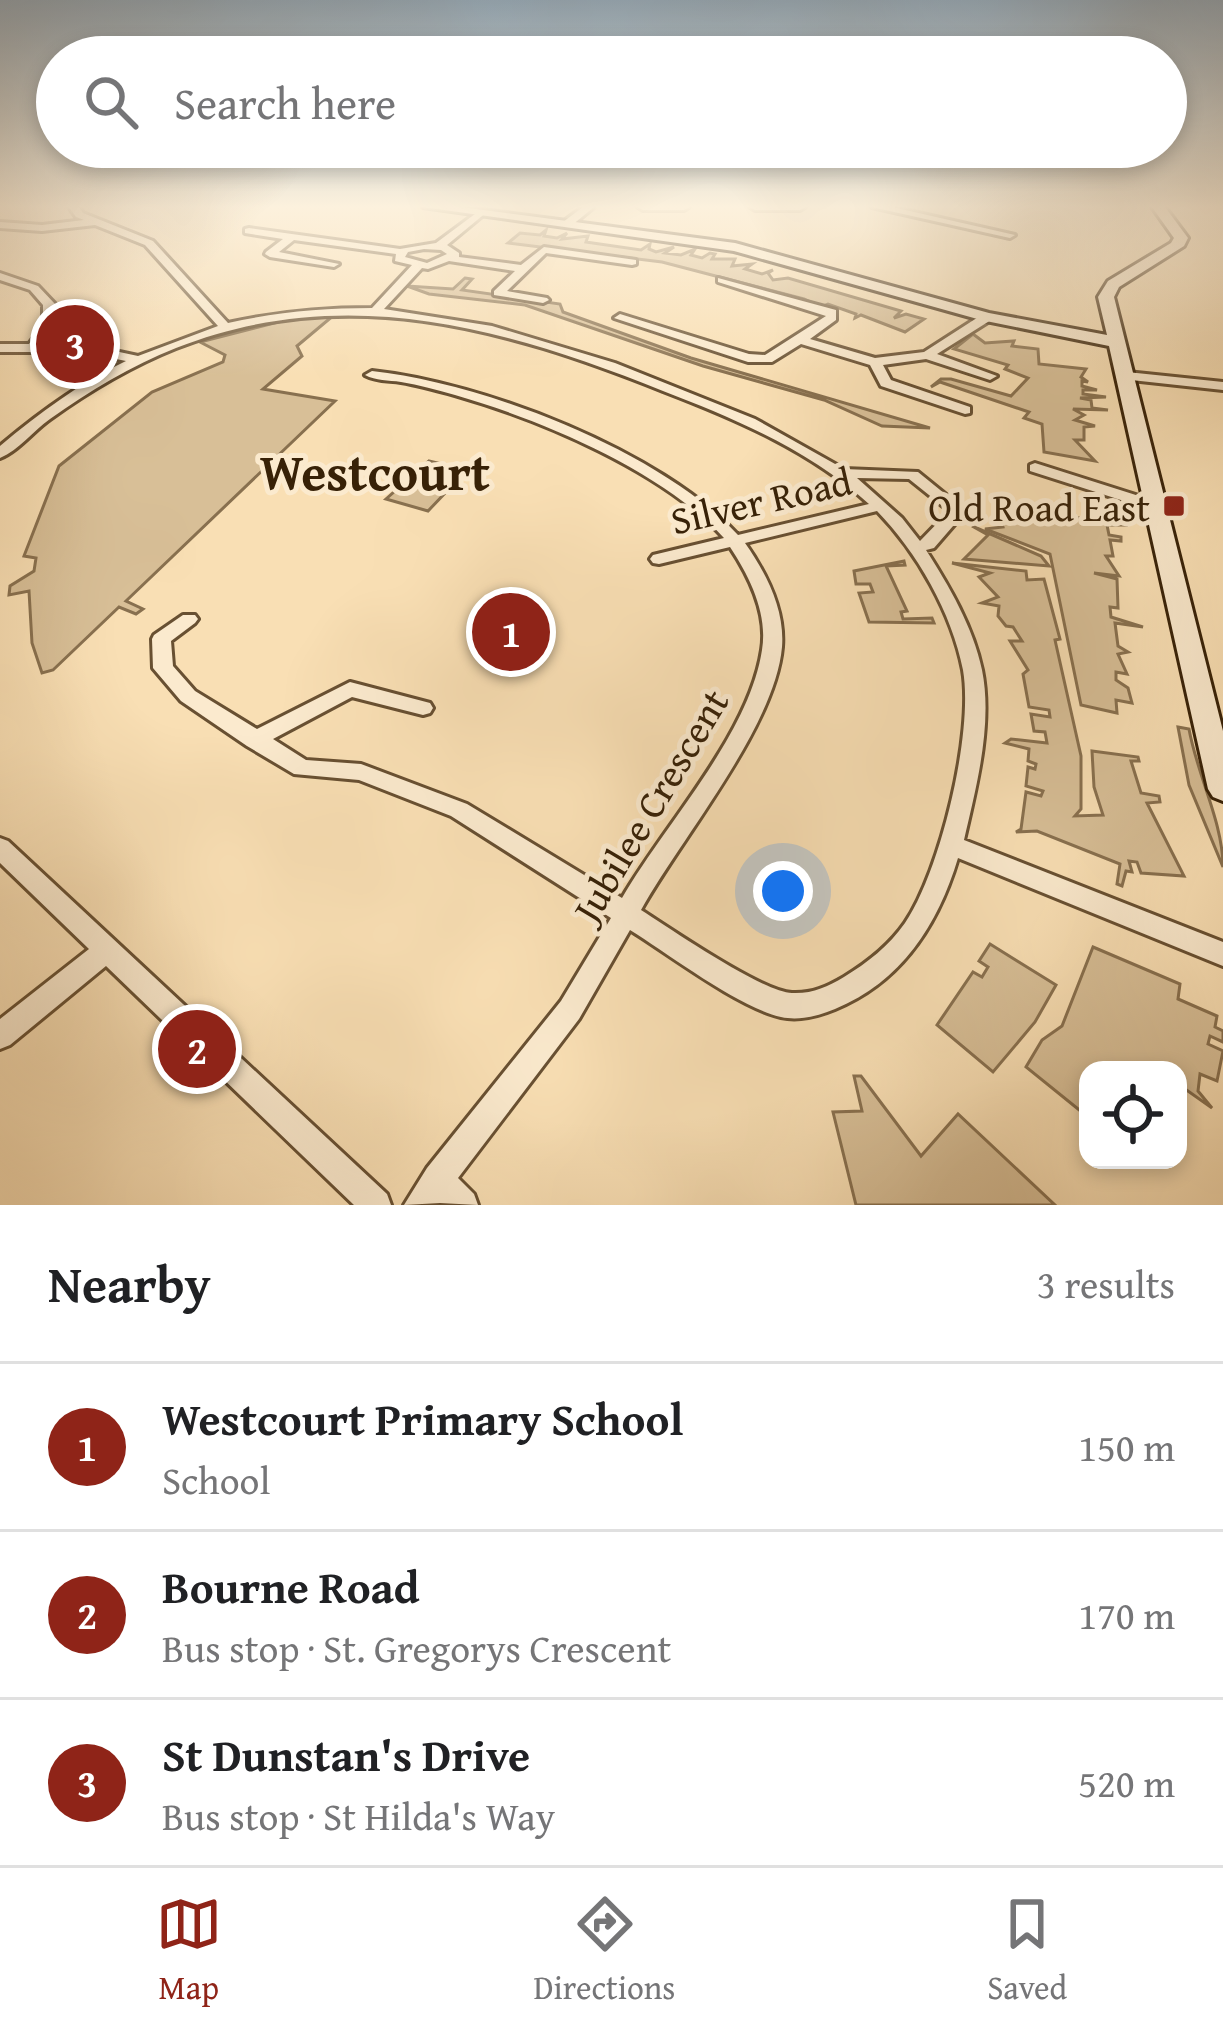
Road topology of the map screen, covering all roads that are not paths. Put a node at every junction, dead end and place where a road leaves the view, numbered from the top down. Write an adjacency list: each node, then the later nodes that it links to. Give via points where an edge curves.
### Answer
1 (167, 263): 16 (street)
2 (409, 263): 8 (street)
3 (431, 263): 8 (street)
4 (486, 263): 9 (street)
5 (529, 263): 9 (street)
6 (790, 263): 14 (main road)
7 (1151, 263): 18 (main road, via 1113,284 1106,297)
8 (418, 266): 13 (street)
9 (524, 268): 12 (street, via 498,293)
10 (0, 276): 20 (street, via 48,301 50,322)
11 (722, 280): 17 (street, via 832,313)
12 (543, 300)
13 (375, 311): 16 (street); 31 (street, via 531,343 645,379)
14 (987, 317): 18 (main road); 21 (street)
15 (620, 318): 17 (street, via 748,358 767,358)
16 (226, 328): 22 (street)
17 (800, 340): 23 (street)
18 (1114, 342): 26 (main road)
19 (0, 348): 20 (street)
20 (33, 348): 22 (street)
21 (927, 355): 23 (street); 25 (street)
22 (140, 360): 29 (street, via 73,395)
23 (875, 362): 28 (street, via 886,383)
24 (372, 375): 34 (street, Jubilee Crescent, via 432,387 590,444 686,493)
25 (990, 376)
26 (1140, 376): 27 (street); 33 (main road)
27 (1223, 386)
28 (965, 410)
29 (0, 454)
30 (1035, 468): 33 (street)
31 (839, 472): 32 (street); 35 (street, via 913,475 958,512)
32 (879, 506): 34 (street, Silver Road); 35 (street)
33 (1155, 506): 40 (main road)
34 (736, 540): 36 (street, Silver Road); 43 (street, Jubilee Crescent, via 772,621 769,667)
35 (916, 547): 41 (street, via 974,676 971,759)
36 (659, 559)
37 (189, 619): 39 (street, via 161,639 163,668)
38 (423, 708): 39 (street, via 350,689)
39 (254, 740): 43 (street, via 302,768 362,772 459,810)
40 (1223, 789)
41 (948, 844): 43 (street, via 918,926 882,967 824,1003 782,1005); 45 (street)
42 (0, 848): 44 (street)
43 (628, 914): 47 (street, Jubilee Crescent, via 570,1010)
44 (105, 951): 46 (street); 48 (street)
45 (1223, 953)
46 (0, 1036)
47 (438, 1178): 49 (street, Jubilee Crescent); 50 (street)
48 (376, 1205)
49 (419, 1205)
50 (463, 1205)

